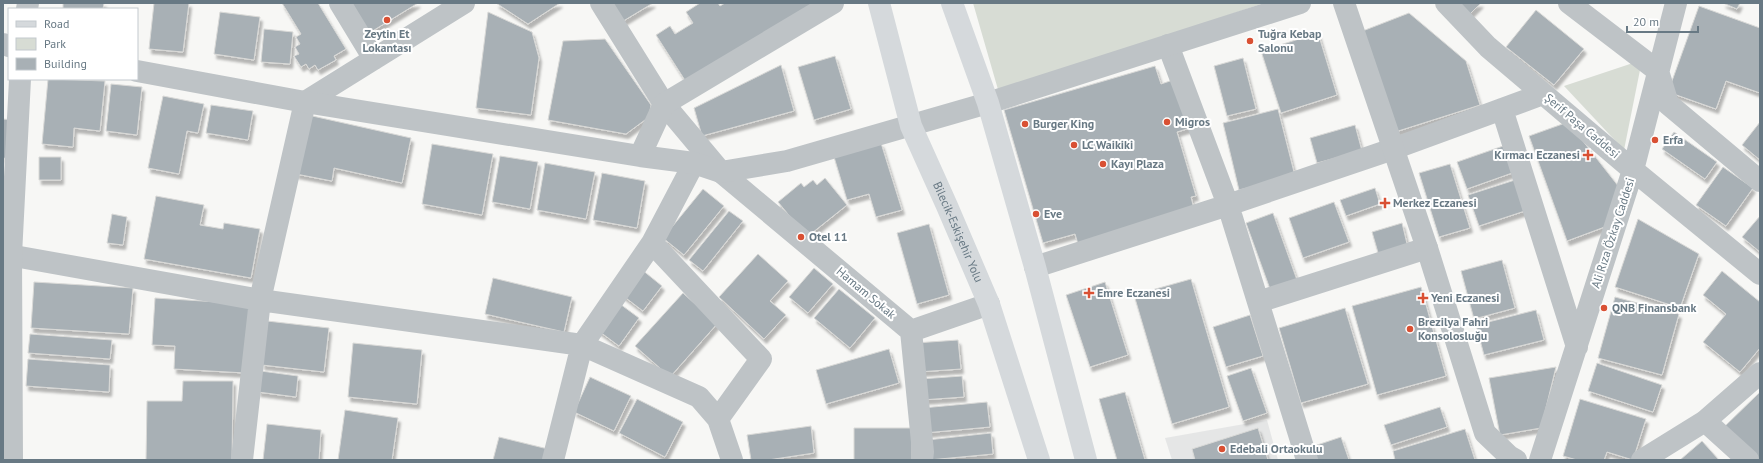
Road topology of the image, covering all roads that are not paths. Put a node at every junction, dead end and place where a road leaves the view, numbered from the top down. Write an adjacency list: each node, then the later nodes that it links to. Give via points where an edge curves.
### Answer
1 (340, 3): 13 (street)
2 (464, 3): 13 (street)
3 (601, 3): 20 (street)
4 (833, 3): 20 (street)
5 (878, 3): 22 (main road, Bilecik-Eskişehir Yolu)
6 (952, 3): 19 (main road)
7 (1300, 3): 12 (street)
8 (1344, 3): 23 (street)
9 (1446, 3): 17 (street, Şerif Paşa Caddesi, via 1488,47)
10 (1569, 3): 15 (street)
11 (1676, 3): 15 (street, Ali Rıza Özkay Caddesi)
12 (1168, 45): 19 (street); 29 (street)
13 (374, 59): 18 (street)
14 (138, 71): 18 (street)
15 (1658, 71): 26 (street, Ali Rıza Özkay Caddesi); 28 (street, via 1668,104)
16 (20, 80): 32 (street)
17 (1543, 94): 21 (street); 26 (street, Şerif Paşa Caddesi)
18 (305, 102): 24 (street); 35 (street)
19 (988, 103): 22 (street); 33 (main road)
20 (664, 104): 24 (street); 27 (street)
21 (1502, 109): 23 (street); 40 (street)
22 (911, 126): 27 (street, via 788,161); 37 (main road, Bilecik-Eskişehir Yolu)
23 (1393, 149): 29 (street); 31 (street)
24 (640, 156): 25 (street)
25 (694, 163): 27 (street); 30 (street)
26 (1633, 170): 34 (street, Şerif Paşa Caddesi); 40 (street, Ali Rıza Özkay Caddesi)
27 (721, 172): 38 (street, Hamam Sokak)
28 (1760, 181)
29 (1228, 205): 33 (street); 36 (street)
30 (652, 243): 39 (street); 42 (street, via 761,360)
31 (1427, 248): 36 (street); 44 (street, via 1485,433)
32 (7, 255): 35 (street); 45 (street)
33 (1035, 267): 51 (main road)
34 (1760, 274)
35 (260, 300): 39 (street); 46 (street)
36 (1258, 302): 52 (street)
37 (989, 304): 38 (street); 50 (main road, Bilecik-Eskişehir Yolu)
38 (911, 331): 49 (street)
39 (582, 345): 42 (street, via 698,398); 47 (street)
40 (1576, 347): 53 (street, Ali Rıza Özkay Caddesi)
41 (1760, 373): 43 (street)
42 (718, 419): 48 (street)
43 (1705, 421): 54 (street); 55 (street)
44 (1508, 459)
45 (12, 460)
46 (242, 460)
47 (552, 460)
48 (732, 460)
49 (922, 460)
50 (1039, 460)
51 (1086, 460)
52 (1307, 460)
53 (1540, 460)
54 (1642, 460)
55 (1748, 460)

